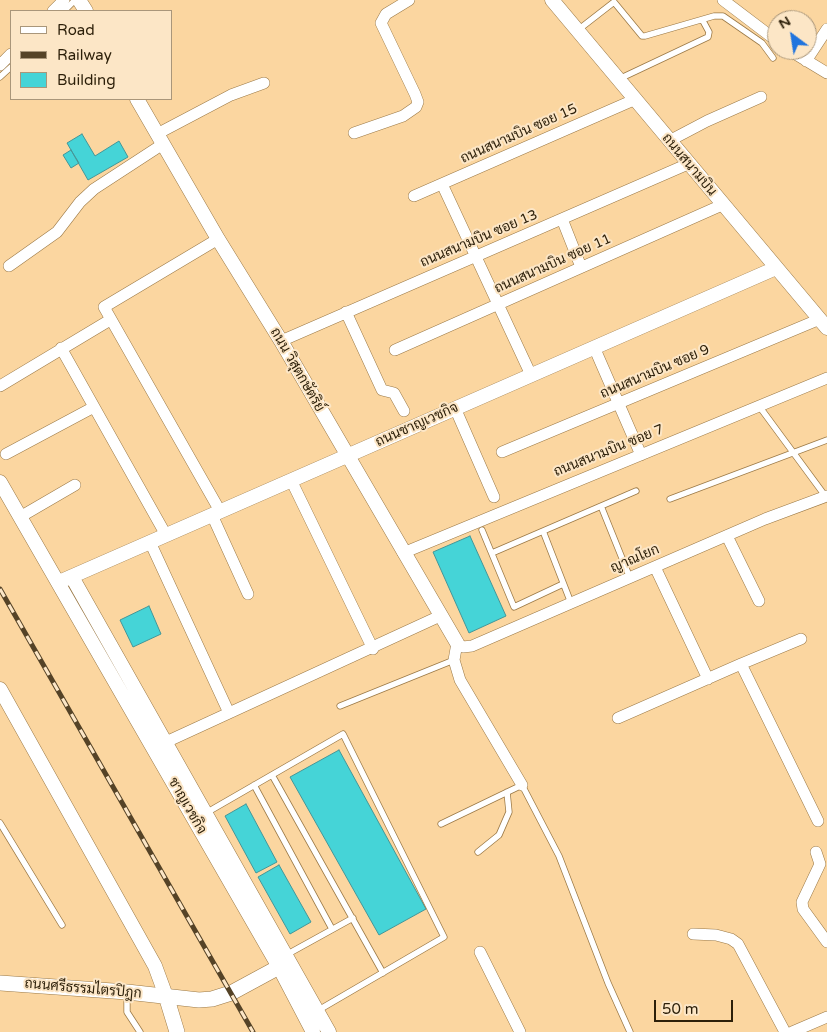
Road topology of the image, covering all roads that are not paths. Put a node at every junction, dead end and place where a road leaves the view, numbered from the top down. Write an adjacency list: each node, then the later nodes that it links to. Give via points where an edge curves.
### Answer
1 (64, 0): 6 (street)
2 (75, 0): 7 (lane)
3 (409, 0): 24 (street, via 386,14 381,23 415,94 416,107 403,116)
4 (552, 0): 10 (street, ถนนสนามบิน)
5 (723, 0): 11 (street)
6 (54, 10)
7 (65, 10)
8 (704, 21): 10 (lane, via 642,36 614,2); 12 (lane, via 714,16 727,18); 19 (lane, via 708,37)
9 (827, 29): 14 (street)
10 (578, 30): 19 (street, ถนนสนามบิน)
11 (767, 33)
12 (767, 50)
13 (10, 55): 15 (street)
14 (806, 61): 17 (street)
15 (0, 66)
16 (10, 67): 18 (lane)
17 (827, 73)
18 (0, 77)
19 (619, 79): 22 (street, ถนนสนามบิน)
20 (264, 83): 25 (street, via 231,95)
21 (761, 97): 26 (street)
22 (636, 99): 26 (street, ถนนสนามบิน); 28 (street, ถนนสนามบิน ซอย 15)
23 (138, 100): 25 (street, ถนน วิสุตกษัตริย์)
24 (354, 134)
25 (160, 139): 32 (street, ถนน วิสุตกษัตริย์); 34 (street, via 94,189 57,232)
26 (669, 141): 27 (street, ถนนสนามบิน)
27 (688, 164): 30 (street, ถนนสนามบิน); 31 (street, ถนนสนามบิน ซอย 13)
28 (442, 184): 29 (street, ถนนสนามบิน ซอย 15); 33 (street)
29 (414, 196)
30 (722, 205): 35 (street, ถนนสนามบิน ซอย 11); 36 (street, ถนนสนามบิน)
31 (562, 219): 33 (street, ถนนสนามบิน ซอย 13); 35 (street)
32 (218, 239): 39 (street, via 104,307); 41 (street, ถนน วิสุตกษัตริย์)
33 (476, 256): 37 (street); 38 (street, ถนนสนามบิน ซอย 13)
34 (9, 266)
35 (581, 267): 37 (street, ถนนสนามบิน ซอย 11)
36 (776, 268): 40 (street, ถนนสนามบิน); 43 (street, ถนนชาญเวชกิจ)
37 (498, 304): 44 (street, ถนนสนามบิน ซอย 11); 45 (street)
38 (346, 312): 41 (street, ถนนสนามบิน ซอย 13); 52 (street, via 382,390 394,393)
39 (110, 320): 42 (street); 67 (street)
40 (825, 320): 48 (street, ถนนสนามบิน ซอย 9)
41 (281, 341): 58 (street, ถนน วิสุตกษัตริย์)
42 (61, 348): 47 (street); 50 (street)
43 (594, 348): 45 (street, ถนนชาญเวชกิจ); 48 (street)
44 (395, 350)
45 (531, 375): 51 (street, ถนนชาญเวชกิจ)
46 (827, 378): 49 (street, ถนนสนามบิน ซอย 7)
47 (0, 386)
48 (619, 404): 54 (street, ถนนสนามบิน ซอย 9); 57 (street)
49 (759, 406): 55 (lane); 57 (street, ถนนสนามบิน ซอย 7)
50 (94, 407): 56 (street); 71 (street)
51 (455, 408): 58 (street, ถนนชาญเวชกิจ); 63 (street)
52 (404, 411)
53 (827, 440): 55 (lane)
54 (502, 452)
55 (794, 453): 64 (lane); 65 (lane)
56 (6, 454)
57 (641, 455): 74 (street, ถนนสนามบิน ซอย 7)
58 (347, 456): 59 (street, ถนนชาญเวชกิจ); 74 (street, ถนน วิสุตกษัตริย์)
59 (291, 480): 67 (street, ถนนชาญเวชกิจ); 87 (street)
60 (0, 482): 68 (street, ชาญเวชกิจ)
61 (75, 485): 68 (street)
62 (636, 491): 66 (lane)
63 (494, 496)
64 (826, 497): 72 (street, ญาณโยก)
65 (670, 499)
66 (601, 506): 70 (lane); 78 (lane)
67 (216, 513): 71 (street, ถนนชาญเวชกิจ); 81 (street)
68 (20, 516): 79 (street, ชาญเวชกิจ)
69 (482, 530): 75 (lane)
70 (543, 531): 75 (lane); 80 (lane)
71 (166, 535): 73 (street, ถนนชาญเวชกิจ)
72 (728, 536): 76 (street, ญาณโยก); 82 (street)
73 (150, 542): 77 (street, ถนนชาญเวชกิจ); 93 (street)
74 (403, 553): 84 (street, ถนน วิสุตกษัตริย์)
75 (492, 553): 80 (lane, via 514,606)
76 (656, 567): 78 (street, ญาณโยก); 90 (street)
77 (72, 576): 79 (street, ถนนชาญเวชกิจ); 95 (street)
78 (630, 578): 83 (street, ญาณโยก)
79 (58, 582): 113 (street, ชาญเวชกิจ)
80 (563, 584): 83 (lane)
81 (248, 594)
82 (759, 600)
83 (571, 603): 86 (street, ญาณโยก, via 472,646 464,647)
84 (440, 616): 86 (street, ถนน วิสุตกษัตริย์); 87 (street)
85 (801, 639): 89 (street)
86 (457, 643): 88 (street)
87 (373, 649): 93 (street)
88 (454, 660): 92 (lane); 98 (street, via 460,680)
89 (741, 664): 90 (street); 101 (street)
90 (708, 679): 94 (street)
91 (0, 689): 117 (street, via 155,966)
92 (340, 706)
93 (229, 714): 95 (street)
94 (618, 718)
95 (166, 742): 100 (street)
96 (272, 775): 97 (lane); 107 (lane); 114 (lane, via 343,734 444,937)
97 (254, 785): 100 (lane); 109 (lane)
98 (522, 785): 99 (lane); 125 (lane, via 559,856)
99 (507, 792): 103 (lane); 105 (lane, via 509,812 499,835)
100 (206, 813): 113 (street)
101 (818, 821)
102 (0, 822): 104 (lane)
103 (440, 824)
104 (3, 834): 108 (lane)
105 (478, 852)
106 (816, 852): 111 (street, via 820,864 802,902 803,909)
107 (353, 918): 109 (lane); 114 (lane)
108 (62, 925)
109 (332, 929): 113 (lane)
110 (693, 934): 126 (street, via 716,935 738,944)
111 (827, 942)
112 (480, 952): 124 (street)
113 (285, 961): 117 (main road, ถนนศรีธรรมไตรปิฎก, via 231,994 199,1000); 118 (street); 122 (street, ชาญเวชกิจ)
114 (383, 973): 118 (lane)
115 (0, 983): 116 (main road, ถนนศรีธรรมไตรปิฎก)
116 (127, 992): 117 (main road, ถนนศรีธรรมไตรปิฎก); 120 (lane, via 127,1012)
117 (166, 996): 121 (main road)
118 (317, 1011): 123 (street)
119 (827, 1017): 127 (street)
120 (140, 1032)
121 (177, 1032)
122 (313, 1032)
123 (329, 1032)
124 (520, 1032)
125 (630, 1032)
126 (785, 1032)
127 (792, 1032)

